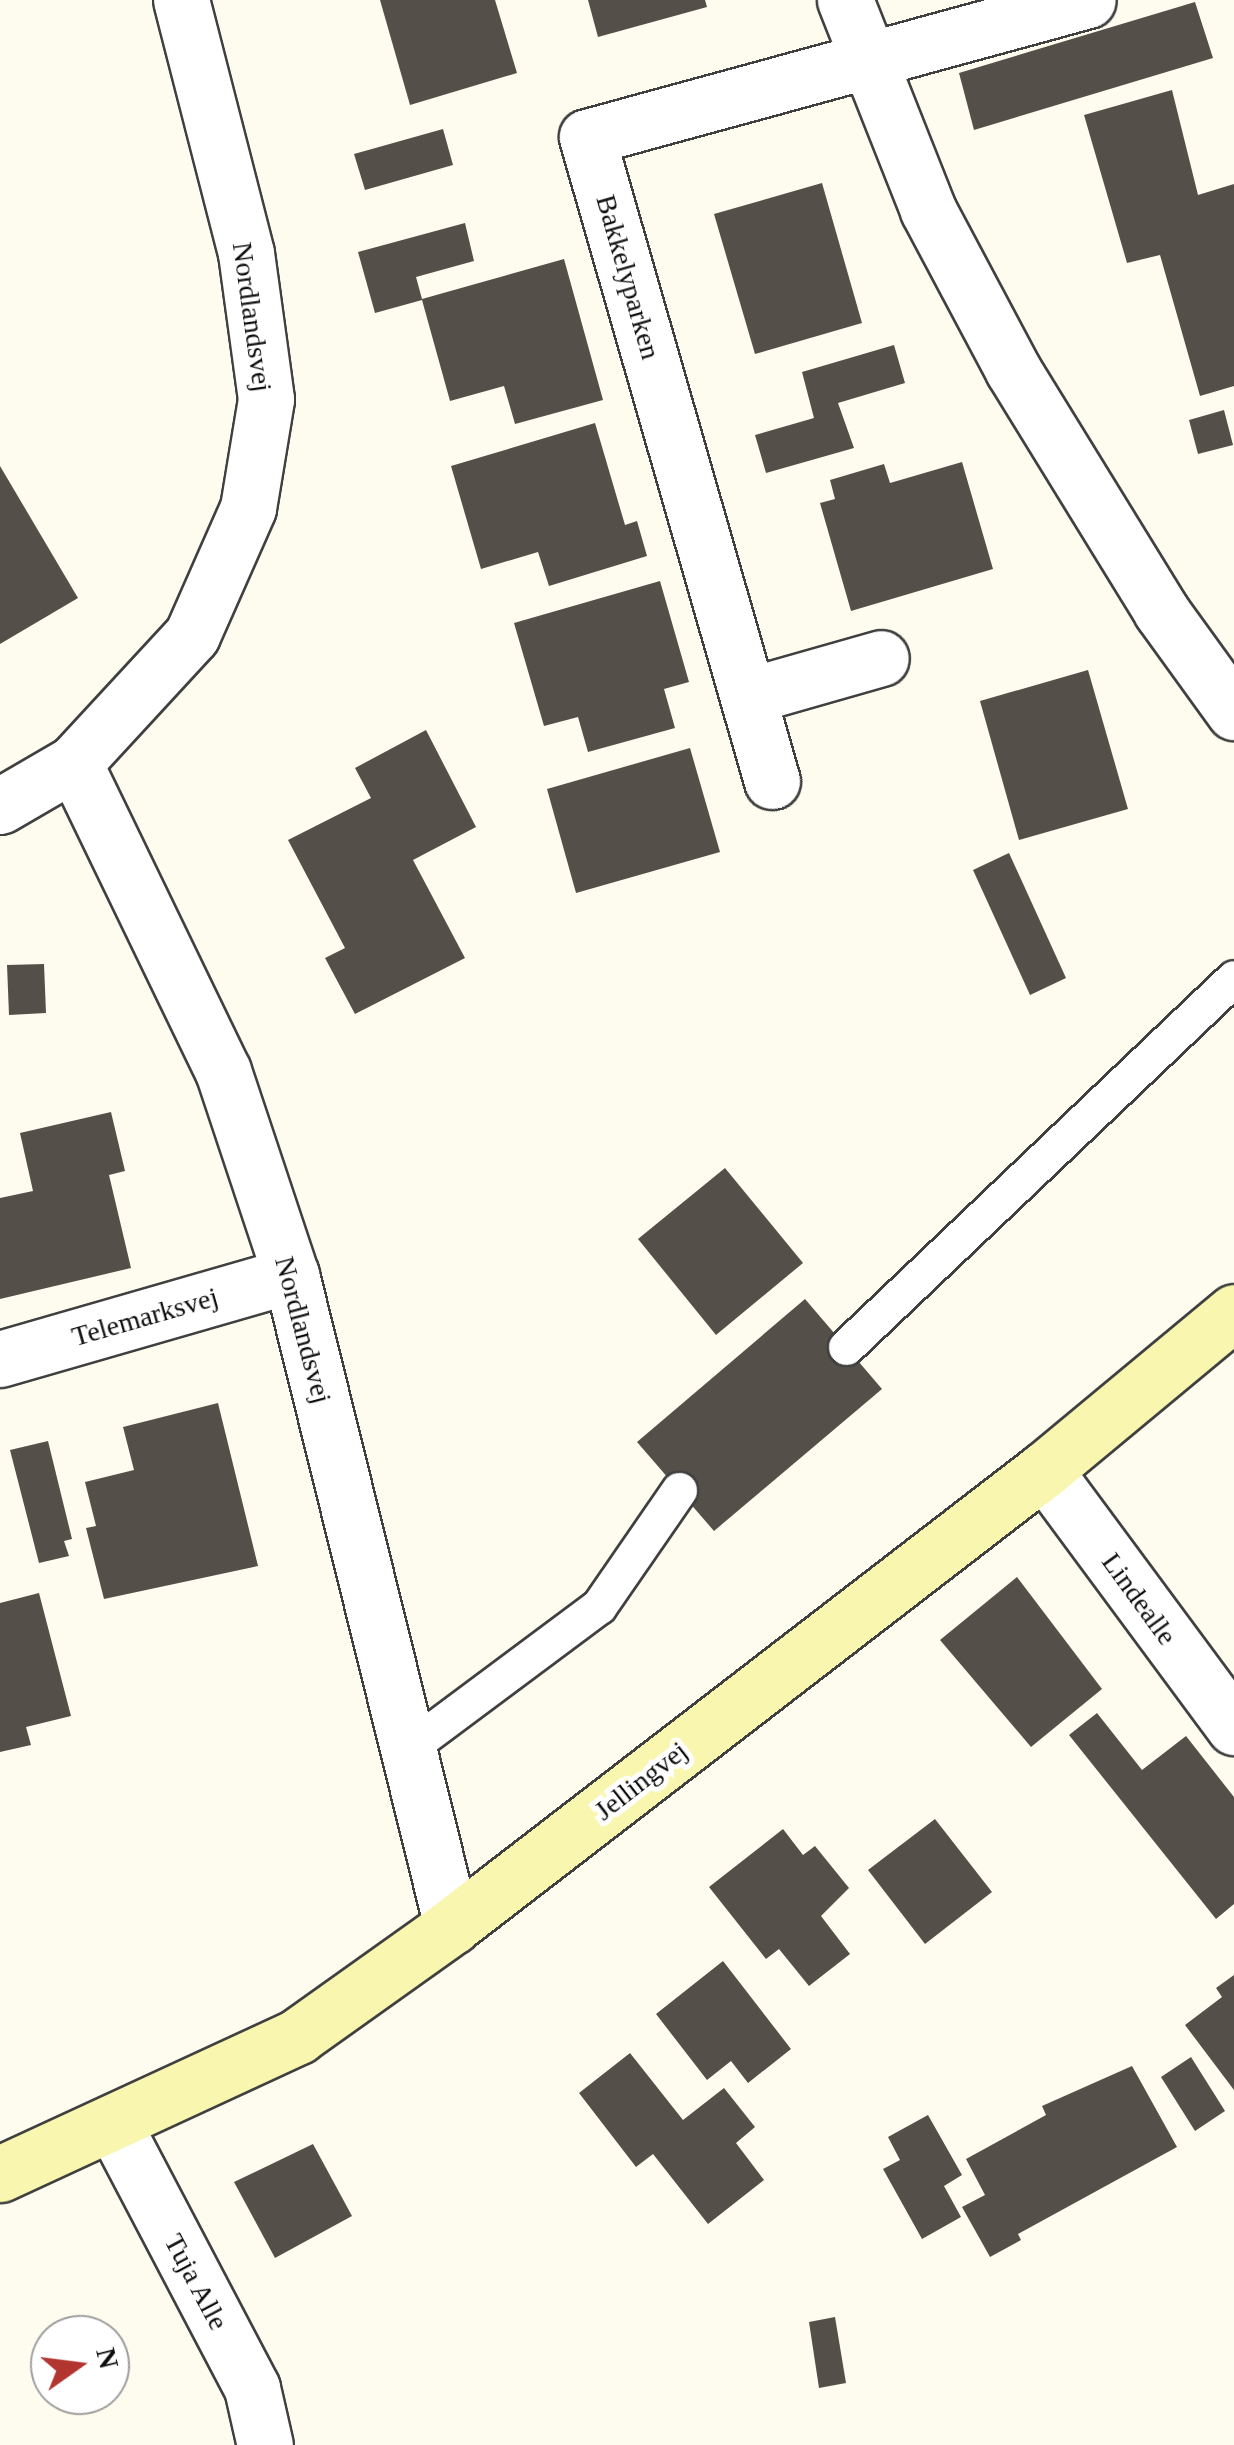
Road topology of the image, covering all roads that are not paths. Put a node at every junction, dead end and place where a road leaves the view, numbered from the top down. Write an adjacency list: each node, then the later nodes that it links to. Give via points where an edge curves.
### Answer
1 (182, 0): 8 (street, Nordlandsvej, via 246,254 266,399 248,508 192,635)
2 (844, 0): 4 (street)
3 (1088, 0): 4 (street, Bakkelyparken)
4 (865, 58): 6 (street, Bakkelyparken, via 587,137); 7 (street, via 928,210 1013,370 1161,611)
5 (881, 658): 6 (street)
6 (748, 696): 9 (street, Bakkelyparken)
7 (1234, 712)
8 (74, 763): 10 (street, Nordlandsvej); 12 (street, Nordlandsvej, via 223,1070)
9 (772, 780)
10 (0, 806)
11 (1234, 978): 14 (lane)
12 (290, 1275): 15 (street, Telemarksvej); 19 (street, Nordlandsvej)
13 (1234, 1312): 16 (main road, Jellingvej)
14 (846, 1347)
15 (0, 1359)
16 (1044, 1470): 18 (street, Lindealle); 20 (main road, Jellingvej)
17 (678, 1490): 19 (lane, via 599,1606)
18 (1229, 1709)
19 (408, 1749): 20 (street, Nordlandsvej)
20 (452, 1926): 21 (main road, Jellingvej, via 298,2036)
21 (114, 2125): 22 (main road, Jellingvej); 23 (street, Tuja Alle, via 252,2388)
22 (0, 2174)
23 (265, 2445)

